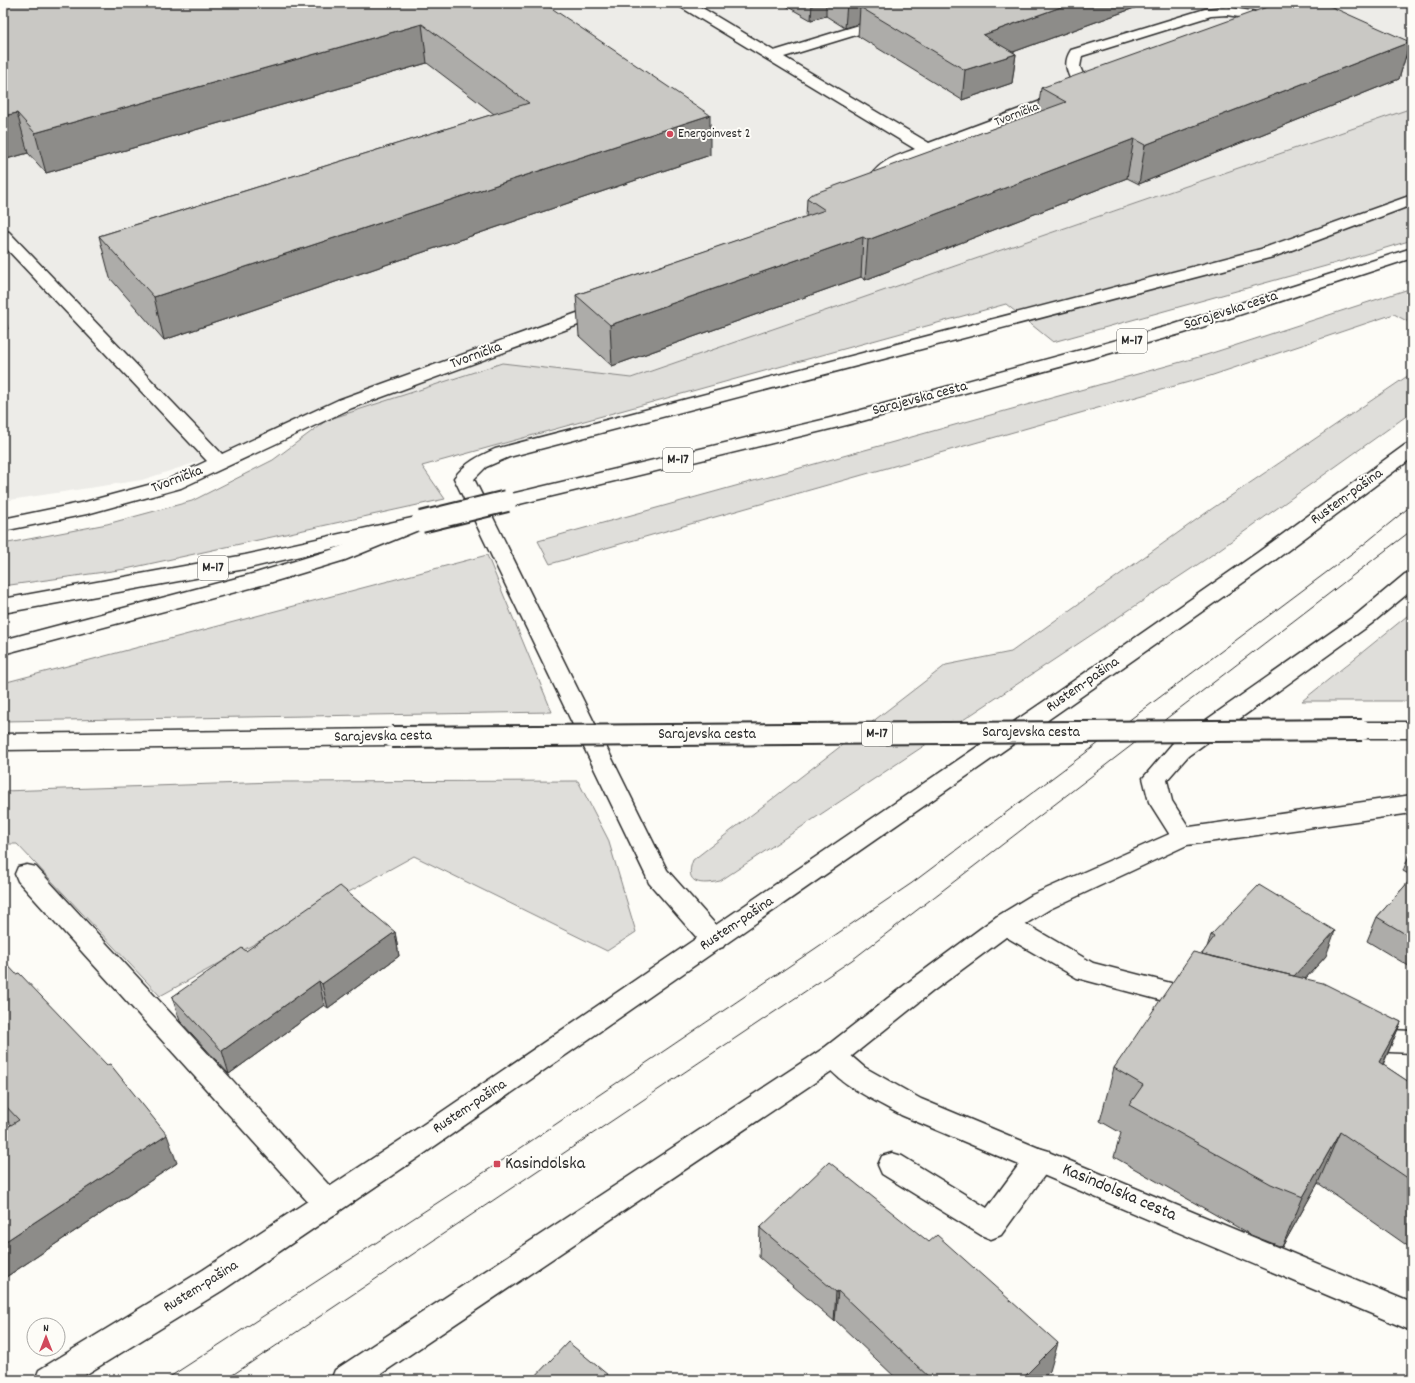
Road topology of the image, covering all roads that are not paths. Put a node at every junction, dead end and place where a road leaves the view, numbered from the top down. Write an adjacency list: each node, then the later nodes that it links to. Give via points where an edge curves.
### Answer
1 (686, 3): 8 (main road)
2 (1289, 14): 4 (main road)
3 (902, 17): 8 (main road)
4 (1275, 19): 5 (main road); 10 (main road, via 1227,11 1210,12 1076,53 1071,64)
5 (1245, 30)
6 (1371, 35): 7 (main road)
7 (1412, 55)
8 (773, 56): 11 (main road)
9 (1098, 85): 10 (main road, Tvornička)
10 (1083, 90): 11 (main road, Tvornička)
11 (927, 149): 13 (main road, Tvornička, via 894,162 880,172 864,195)
12 (1412, 200): 30 (main road, via 1267,253 502,452 479,463 464,478 658,876)
13 (854, 202)
14 (3, 235): 18 (main road)
15 (1412, 253): 19 (main road, Sarajevska cesta / M-17, bridge, via 1178,329 848,419)
16 (621, 303): 18 (main road, Tvornička, via 345,404)
17 (1412, 449): 30 (main road, Rustem-pašina, via 1258,563)
18 (220, 463): 20 (main road, Tvornička, via 174,484 87,508)
19 (421, 522): 22 (main road, M-17, via 245,562); 23 (main road, via 338,555 262,578)
20 (3, 525)
21 (1412, 579): 27 (main road, via 1364,619 1180,750 1155,778 1160,802)
22 (3, 606)
23 (3, 647)
24 (1412, 730): 25 (main road, Sarajevska cesta / M-17, bridge)
25 (3, 742)
26 (1412, 804): 27 (main road)
27 (1183, 837): 29 (main road, via 1041,902)
28 (27, 874): 37 (main road)
29 (1005, 924): 31 (main road, via 1086,971); 34 (main road)
30 (714, 940): 37 (main road, Rustem-pašina)
31 (1216, 1004)
32 (1357, 1037): 33 (main road)
33 (1412, 1042)
34 (833, 1056): 35 (main road, Kasindolska cesta, via 855,1075 911,1107); 40 (main road)
35 (1039, 1160): 36 (main road, via 991,1226); 38 (main road, Kasindolska cesta)
36 (892, 1165)
37 (328, 1204): 39 (main road, Rustem-pašina, via 213,1280)
38 (1412, 1317)
39 (50, 1380)
40 (346, 1380)

